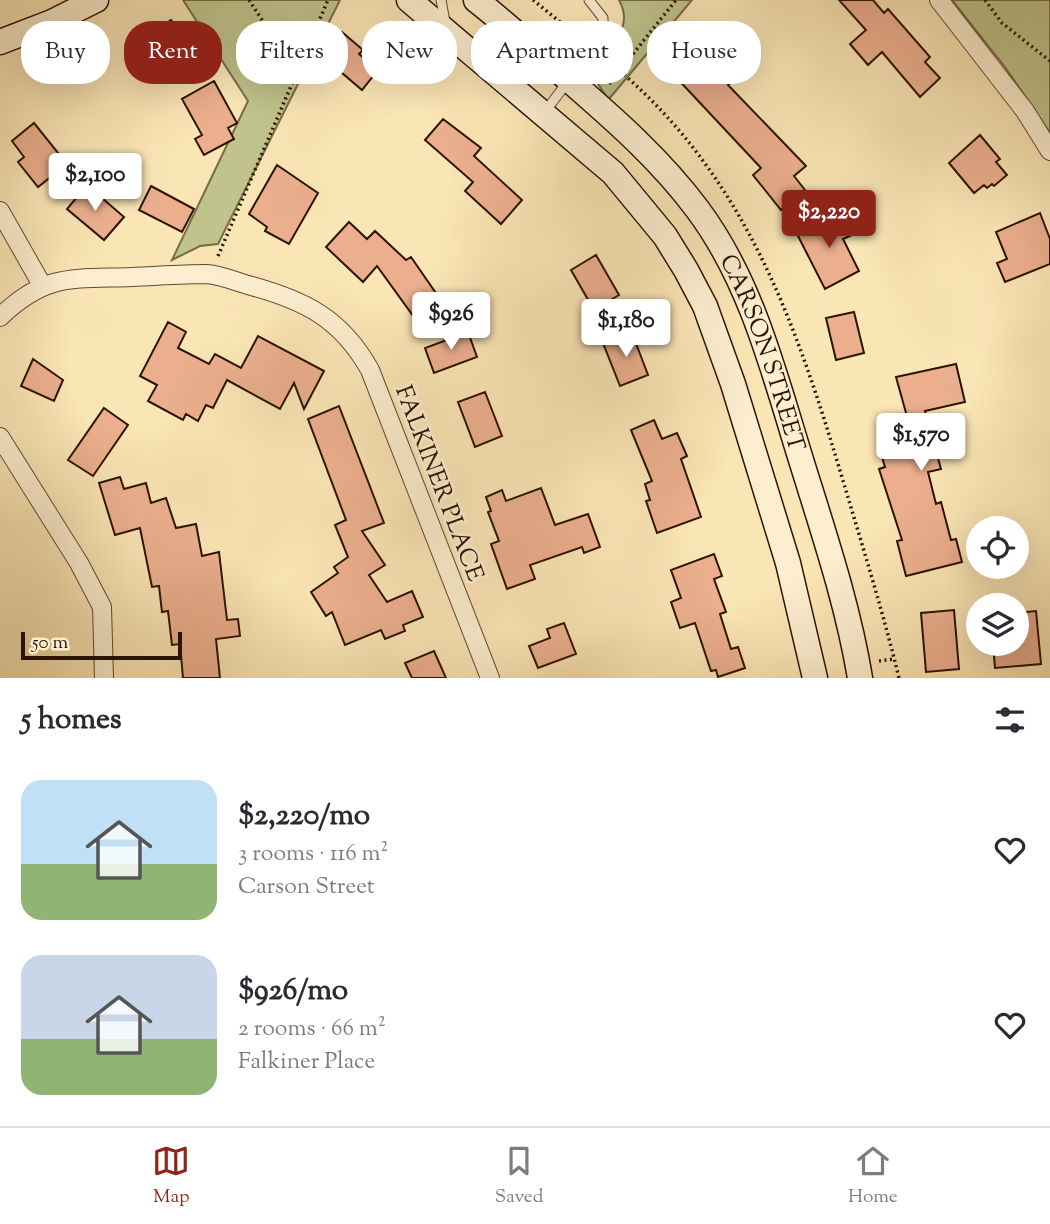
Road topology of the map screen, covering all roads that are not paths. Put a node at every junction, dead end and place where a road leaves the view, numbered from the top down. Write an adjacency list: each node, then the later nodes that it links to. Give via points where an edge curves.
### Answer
1 (96, 0): 12 (street)
2 (409, 0): 7 (street, CARSON STREET)
3 (441, 0): 8 (lane)
4 (476, 0): 9 (street, CARSON STREET)
5 (589, 0): 10 (lane)
6 (939, 0): 16 (street)
7 (435, 21)
8 (445, 21)
9 (500, 21)
10 (603, 21)
11 (457, 39): 15 (street, CARSON STREET)
12 (0, 42)
13 (566, 84): 15 (lane)
14 (574, 84): 24 (street, CARSON STREET, via 678,183 724,250 748,298 836,573)
15 (544, 113): 23 (street, CARSON STREET, via 613,173 639,203 665,236 705,306 771,507)
16 (1050, 151)
17 (0, 211): 18 (street)
18 (42, 285): 19 (street, FALKINER PLACE); 22 (street, FALKINER PLACE, via 72,279 210,274 287,295 319,313 355,344 370,370)
19 (0, 317)
20 (0, 437): 21 (street, via 102,607)
21 (104, 678)
22 (490, 678)
23 (816, 678)
24 (860, 678)

